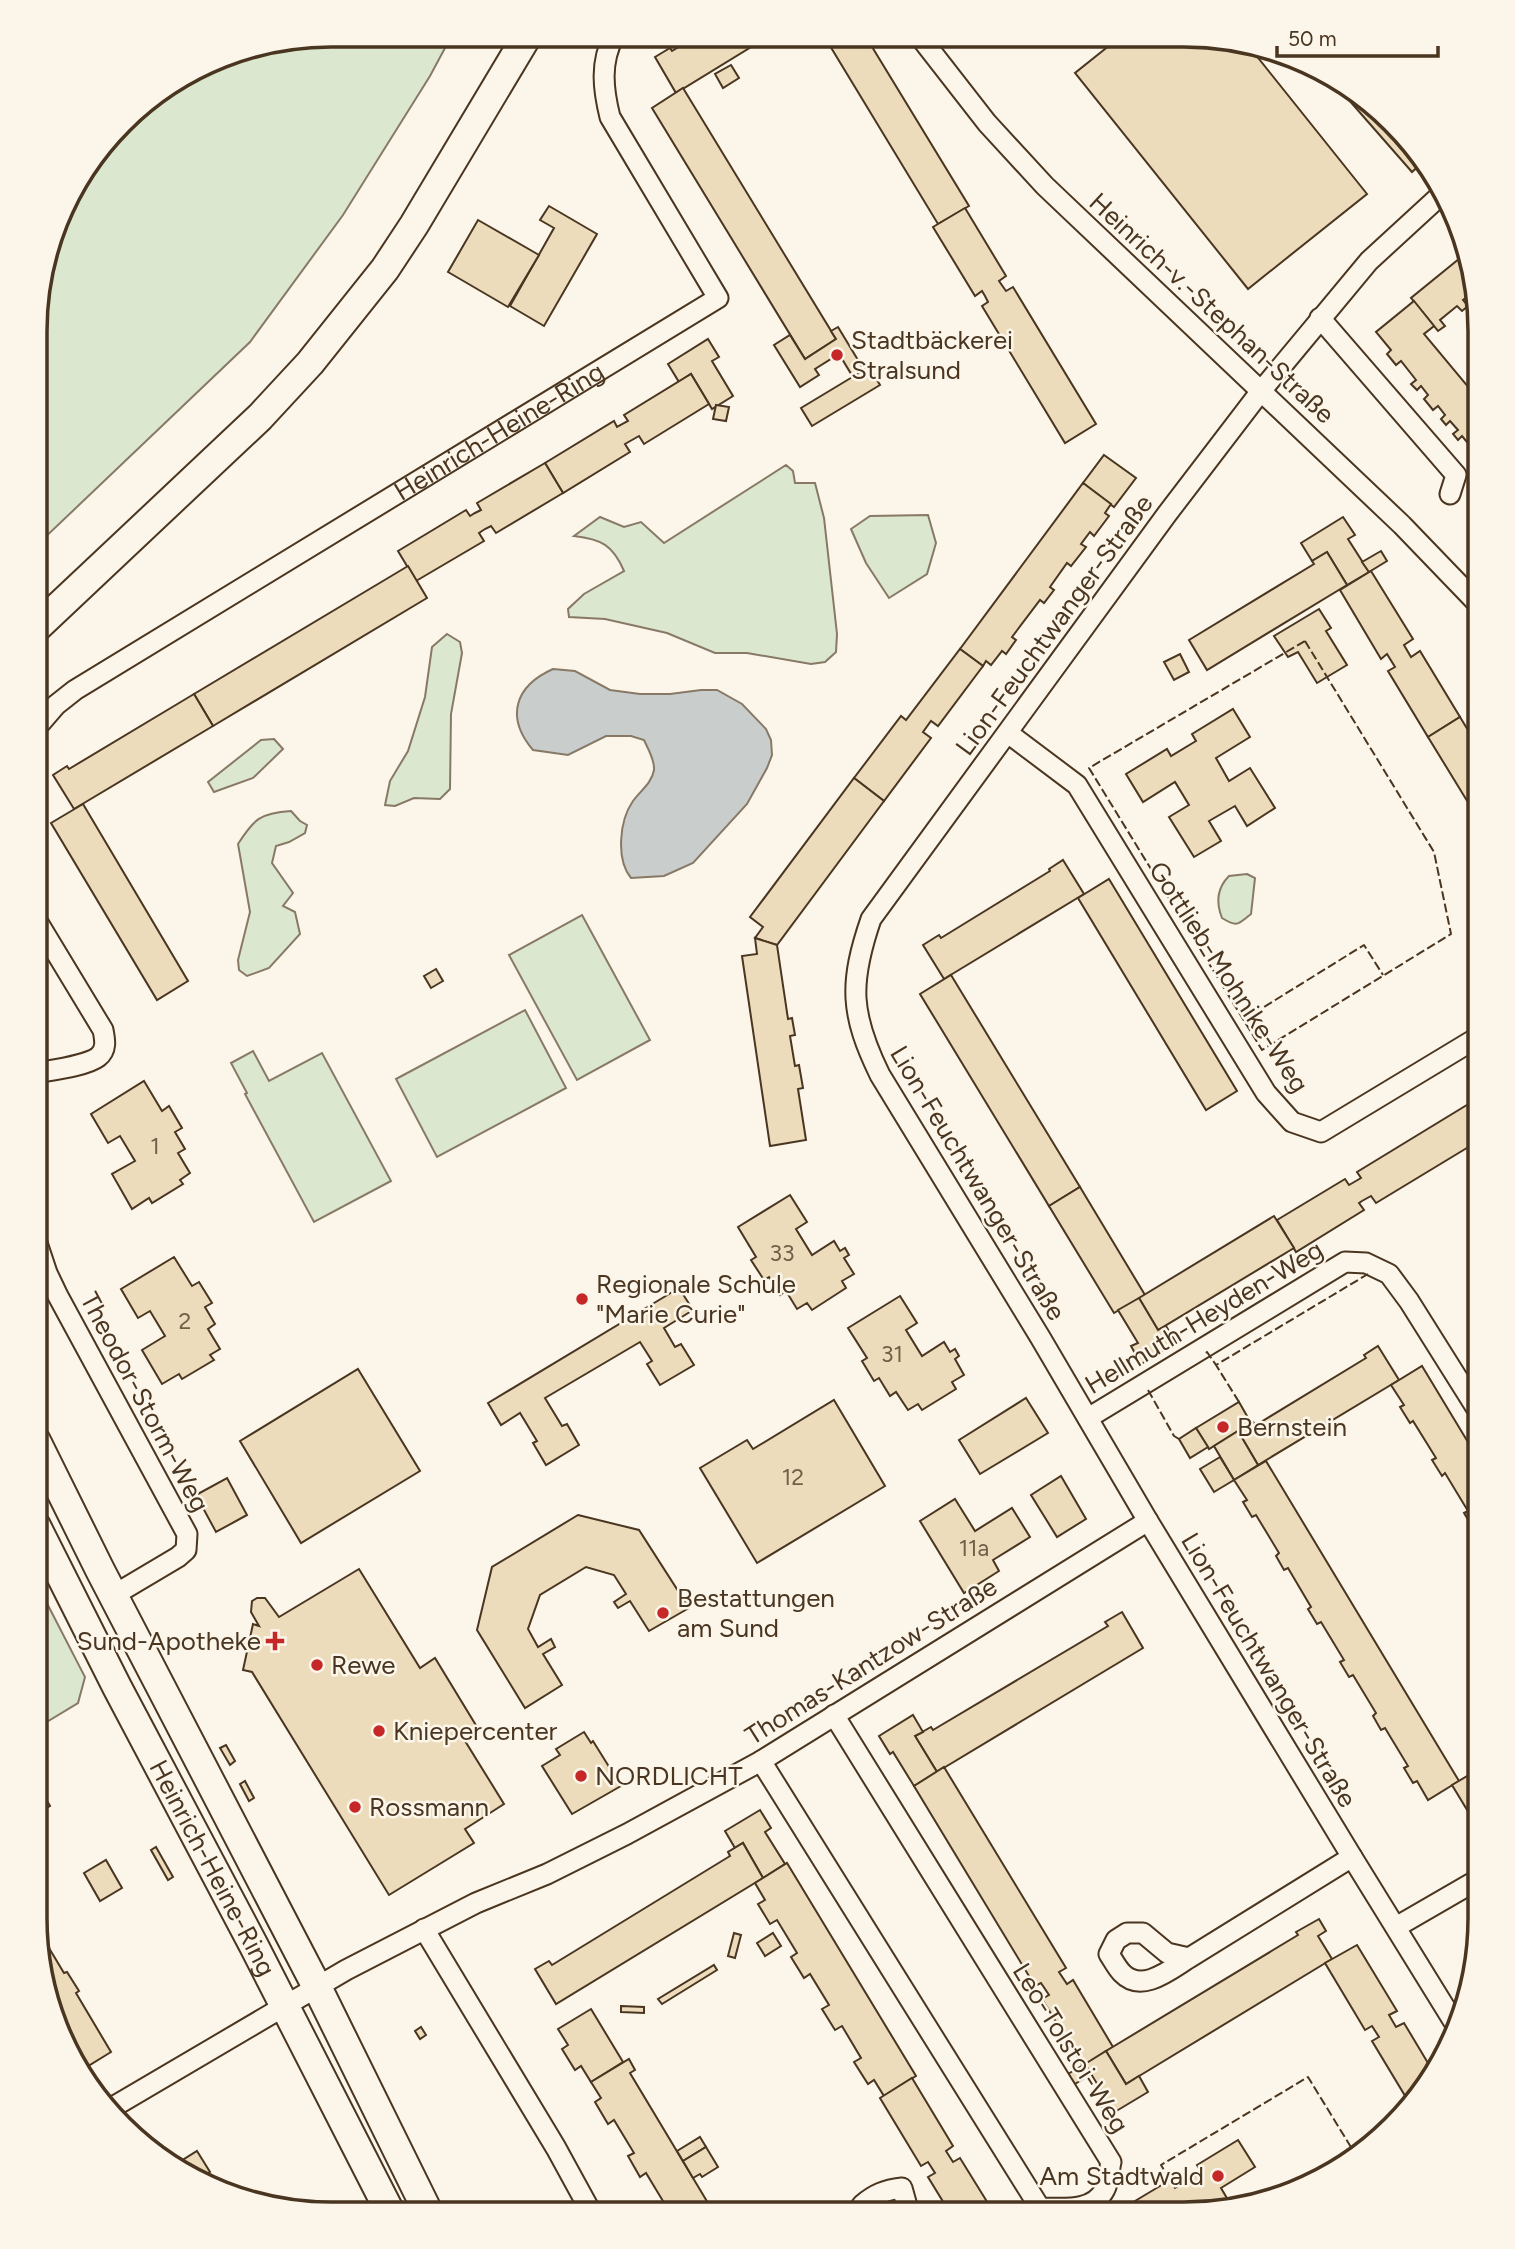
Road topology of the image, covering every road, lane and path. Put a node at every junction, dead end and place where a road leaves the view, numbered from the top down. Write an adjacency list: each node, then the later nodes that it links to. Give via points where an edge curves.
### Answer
1 (520, 47): 9 (main road, via 407,236 310,363 260,417)
2 (608, 47): 10 (street, Heinrich-Heine-Ring, via 604,94 610,117 718,298 75,690)
3 (928, 47): 6 (street, Heinrich-v.-Stephan-Straße, via 987,123 1045,186)
4 (1435, 200): 5 (street, Lion-Feuchtwanger-Straße, via 1369,261)
5 (1320, 318): 6 (street, Lion-Feuchtwanger-Straße); 7 (street, via 1456,475)
6 (1261, 391): 8 (street, Heinrich-v.-Stephan-Straße); 11 (street, Lion-Feuchtwanger-Straße)
7 (1450, 494)
8 (1468, 594)
9 (47, 618)
10 (47, 715)
11 (1008, 733): 13 (street, Gottlieb-Mohnike-Weg, via 1077,785 1266,1093 1292,1122 1321,1132); 17 (street, Lion-Feuchtwanger-Straße, via 872,919 855,980 856,1010 880,1075)
12 (47, 938): 14 (street, via 103,1030 105,1042 98,1056 89,1061)
13 (1468, 1043)
14 (47, 1071)
15 (47, 1273): 24 (street, Theodor-Storm-Weg, via 187,1534 186,1550 178,1557)
16 (1468, 1395): 17 (street, Hellmuth-Heyden-Weg, via 1389,1274 1366,1263 1345,1262)
17 (1088, 1418): 20 (street, Lion-Feuchtwanger-Straße)
18 (47, 1463): 23 (main road, Heinrich-Heine-Ring)
19 (47, 1498): 23 (main road, Heinrich-Heine-Ring)
20 (1148, 1521): 25 (street, Thomas-Kantzow-Straße); 27 (street, Lion-Feuchtwanger-Straße)
21 (47, 1525): 24 (main road, via 94,1600 99,1603)
22 (47, 1548): 33 (main road, Heinrich-Heine-Ring)
23 (100, 1570): 24 (main road, Heinrich-Heine-Ring)
24 (114, 1595): 32 (main road, Heinrich-Heine-Ring)
25 (834, 1715): 26 (street, Thomas-Kantzow-Straße); 42 (street, Leo-Tolstoi-Weg, via 1111,2162 1105,2189)
26 (761, 1761): 30 (street, Thomas-Kantzow-Straße, via 547,1874); 41 (street, Leo-Tolstoi-Weg)
27 (1352, 1857): 29 (street, Lion-Feuchtwanger-Straße); 31 (street)
28 (1468, 1885): 29 (street)
29 (1396, 1927): 34 (street, Lion-Feuchtwanger-Straße)
30 (424, 1929): 32 (street, Thomas-Kantzow-Straße); 38 (street)
31 (1189, 1958)
32 (318, 1989): 33 (street, Thomas-Kantzow-Straße); 37 (main road, Heinrich-Heine-Ring)
33 (286, 2007): 35 (street, Thomas-Kantzow-Straße); 36 (main road, Heinrich-Heine-Ring)
34 (1450, 2016)
35 (117, 2104)
36 (385, 2202)
37 (423, 2202)
38 (586, 2202)
39 (866, 2202): 40 (street, via 885,2190 902,2188)
40 (906, 2202)
41 (1036, 2202)
42 (1094, 2202)

